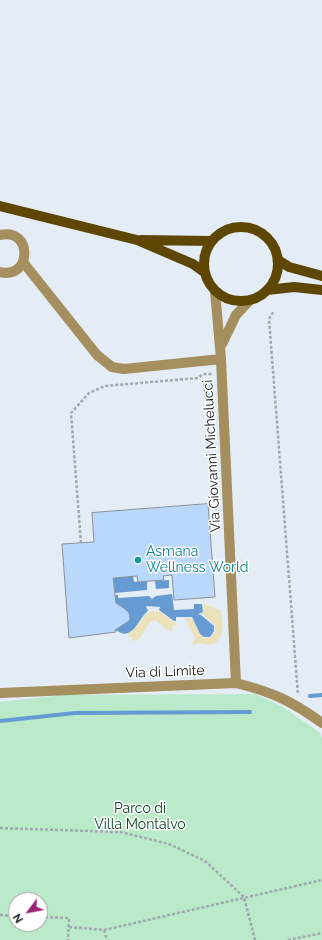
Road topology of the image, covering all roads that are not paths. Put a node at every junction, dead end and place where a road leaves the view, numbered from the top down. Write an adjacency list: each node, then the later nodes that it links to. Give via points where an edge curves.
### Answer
1 (0, 206): 3 (main road)
2 (0, 235): 6 (street, via 11,235 22,243)
3 (137, 240): 4 (main road); 8 (main road, via 193,264)
4 (211, 241): 5 (main road, via 231,227 251,228 268,238 277,252); 8 (main road, via 204,258)
5 (278, 260): 9 (main road, via 289,267); 10 (main road, via 275,280)
6 (23, 262): 7 (street, via 15,270); 15 (street, via 97,355 112,367 130,369)
7 (0, 272)
8 (204, 272): 12 (main road)
9 (322, 276)
10 (267, 290): 11 (main road, via 294,287); 13 (main road)
11 (322, 290)
12 (215, 291): 13 (main road, via 231,300); 14 (street, Via Giovanni Michelucci)
13 (249, 301): 14 (street, Via Giovanni Michelucci, via 236,315)
14 (221, 348): 15 (street, Via Giovanni Michelucci)
15 (221, 359): 16 (street, Via Giovanni Michelucci)
16 (236, 683): 17 (street, Via di Limite); 18 (street, Via di Limite, via 257,688 296,704)
17 (0, 693)
18 (322, 722)

